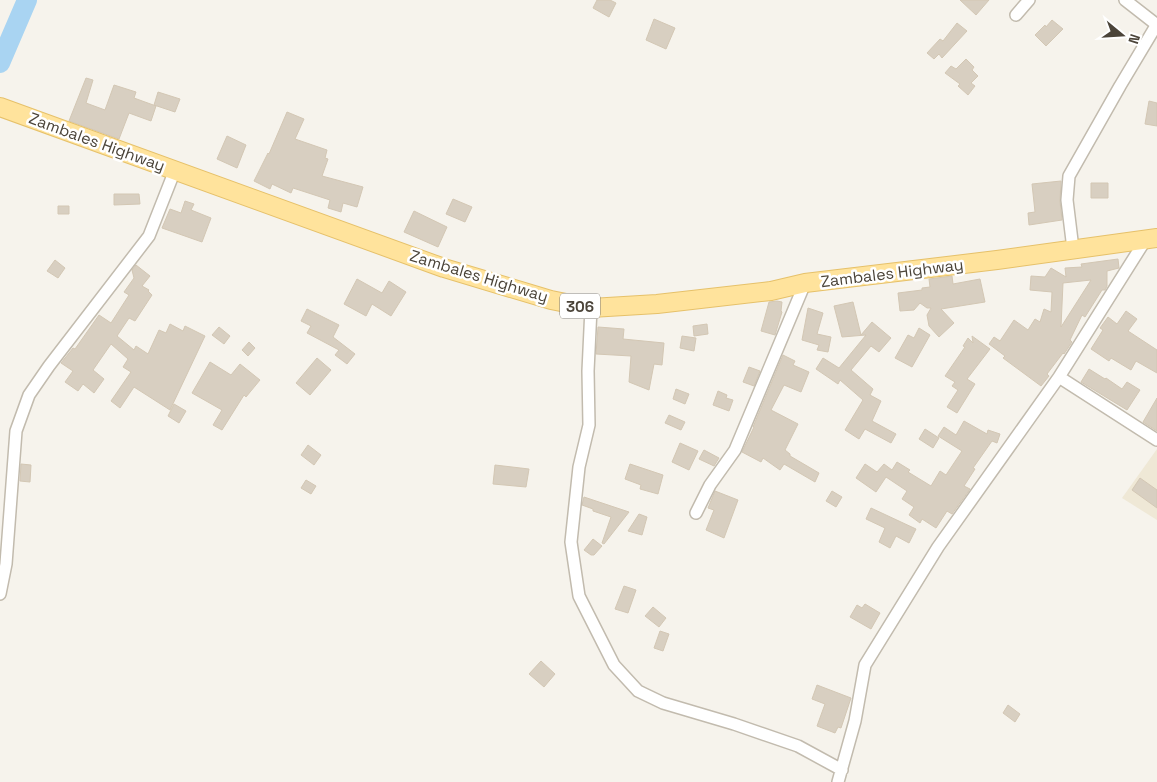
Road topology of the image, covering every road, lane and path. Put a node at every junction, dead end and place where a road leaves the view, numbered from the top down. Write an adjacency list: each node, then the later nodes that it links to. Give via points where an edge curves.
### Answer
1 (1029, 0): 3 (street)
2 (1125, 0): 4 (street)
3 (1016, 15)
4 (1157, 24): 8 (street, via 1069,176 1067,200)
5 (0, 107): 6 (main road, Zambales Highway / 306)
6 (175, 170): 10 (main road, Zambales Highway / 306, via 444,268 551,300); 14 (street, via 149,236 29,395 16,431 6,564)
7 (1152, 238): 8 (main road, Zambales Highway / 306); 11 (street)
8 (1073, 249): 9 (main road, Zambales Highway / 306)
9 (805, 283): 10 (main road, Zambales Highway / 306, via 771,291); 13 (street, via 735,450 710,485)
10 (590, 308): 15 (street, via 589,425 579,467 571,542 579,596 614,665 638,691 663,703 798,746)
11 (1059, 377): 12 (street); 15 (street, via 938,547 865,665 856,721)
12 (1157, 440)
13 (696, 514)
14 (0, 594)
15 (842, 770): 16 (street)
16 (838, 782)

